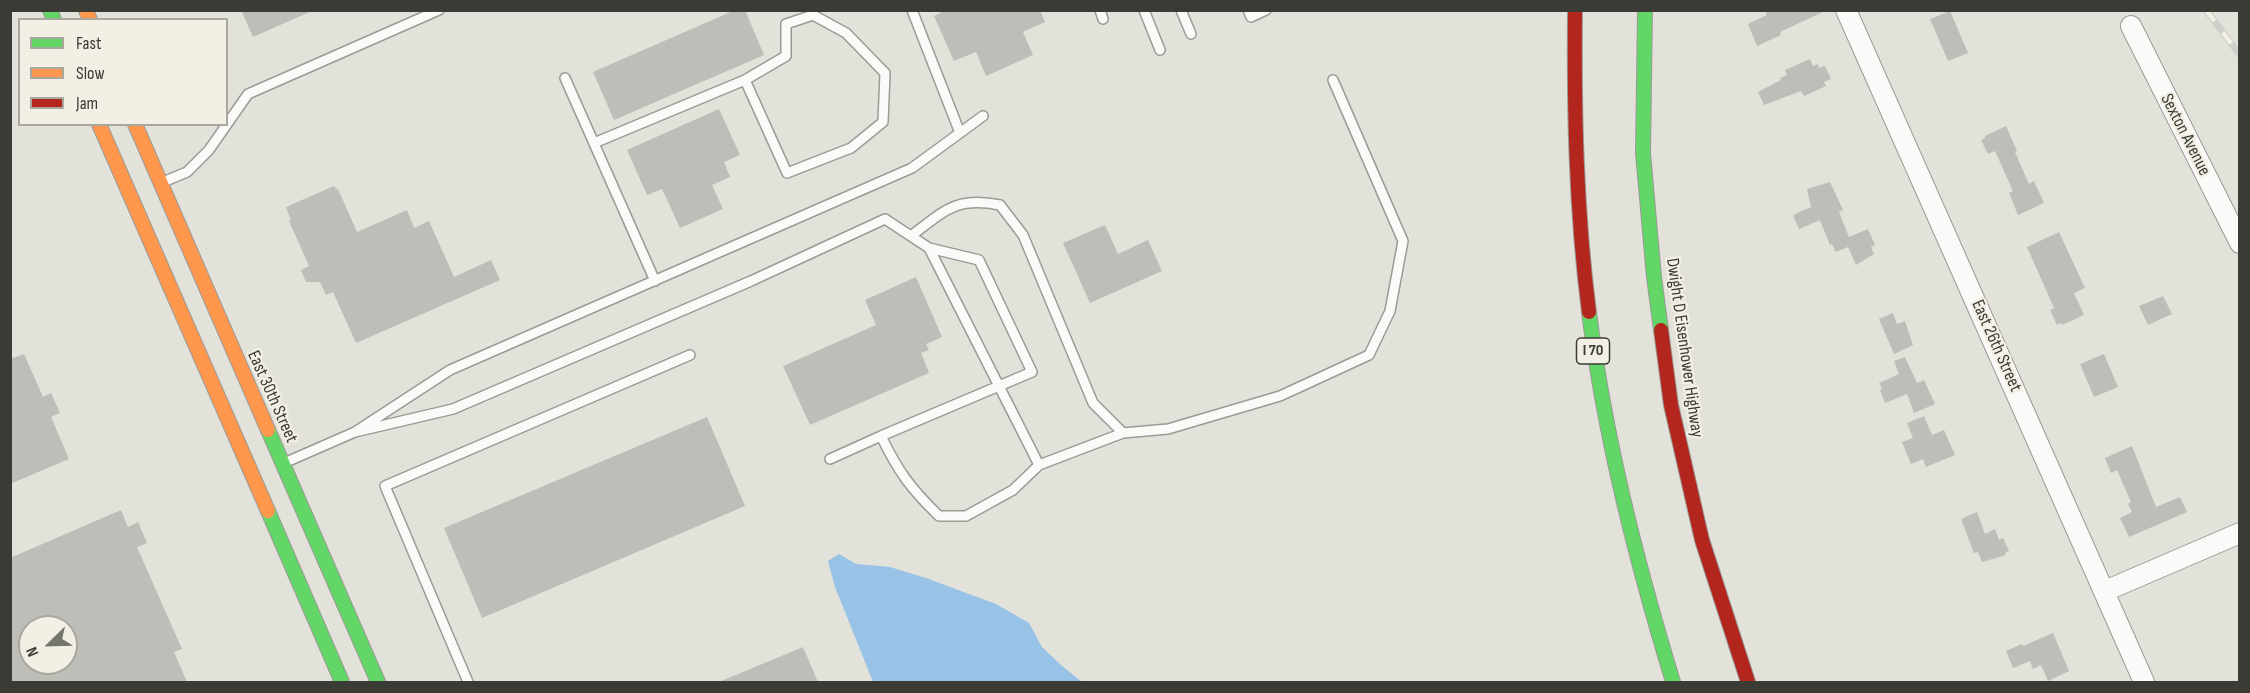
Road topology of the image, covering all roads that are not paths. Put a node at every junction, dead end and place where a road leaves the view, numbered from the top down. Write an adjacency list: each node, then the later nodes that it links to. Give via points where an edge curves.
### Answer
1 (439, 10): 17 (lane, via 248,94)
2 (912, 10): 21 (lane)
3 (1144, 10): 12 (lane)
4 (1181, 10): 11 (lane)
5 (1248, 10): 6 (lane, via 1251,17)
6 (1266, 10)
7 (1575, 10): 41 (main road, I 70, via 1576,187 1592,345 1628,526)
8 (1645, 10): 42 (main road, Dwight D Eisenhower Highway, via 1643,153 1671,405 1702,540)
9 (1846, 10): 37 (street, East 26th Street)
10 (2131, 26): 25 (street, Sexton Avenue)
11 (1191, 34)
12 (1160, 50)
13 (565, 78): 22 (lane)
14 (745, 80): 14 (lane, via 787,173 851,148 883,122 885,72 846,33 813,15 786,24 786,56); 22 (lane)
15 (1333, 80): 31 (lane, via 1402,241 1390,311 1369,355 1280,396 1168,429)
16 (983, 116): 21 (lane)
17 (228, 123)
18 (100, 126): 23 (main road, East 30th Street)
19 (135, 126): 23 (main road, East 30th Street)
20 (226, 126): 23 (lane, via 210,150 186,172)
21 (960, 133): 27 (lane, via 912,168)
22 (594, 143): 27 (lane)
23 (145, 190): 34 (main road, East 30th Street); 38 (main road, East 30th Street)
24 (910, 236): 26 (lane); 30 (lane, via 885,219 453,409); 31 (lane, via 948,208 978,201 1000,205 1023,235 1093,403)
25 (2240, 243)
26 (929, 248): 29 (lane); 29 (lane, via 979,260 1032,372)
27 (655, 281): 30 (lane, via 450,370)
28 (690, 355): 40 (lane, via 386,486)
29 (999, 386): 32 (lane); 35 (lane)
30 (355, 432): 34 (lane)
31 (1123, 433): 35 (lane)
32 (881, 436): 33 (lane); 35 (lane, via 899,471 939,516 966,516 1013,490)
33 (830, 459)
34 (282, 464): 39 (main road, East 30th Street)
35 (1039, 465)
36 (2240, 532): 37 (street)
37 (2105, 591): 43 (street, East 26th Street)
38 (342, 682)
39 (378, 682)
40 (468, 682)
41 (1673, 682)
42 (1748, 682)
43 (2144, 682)

